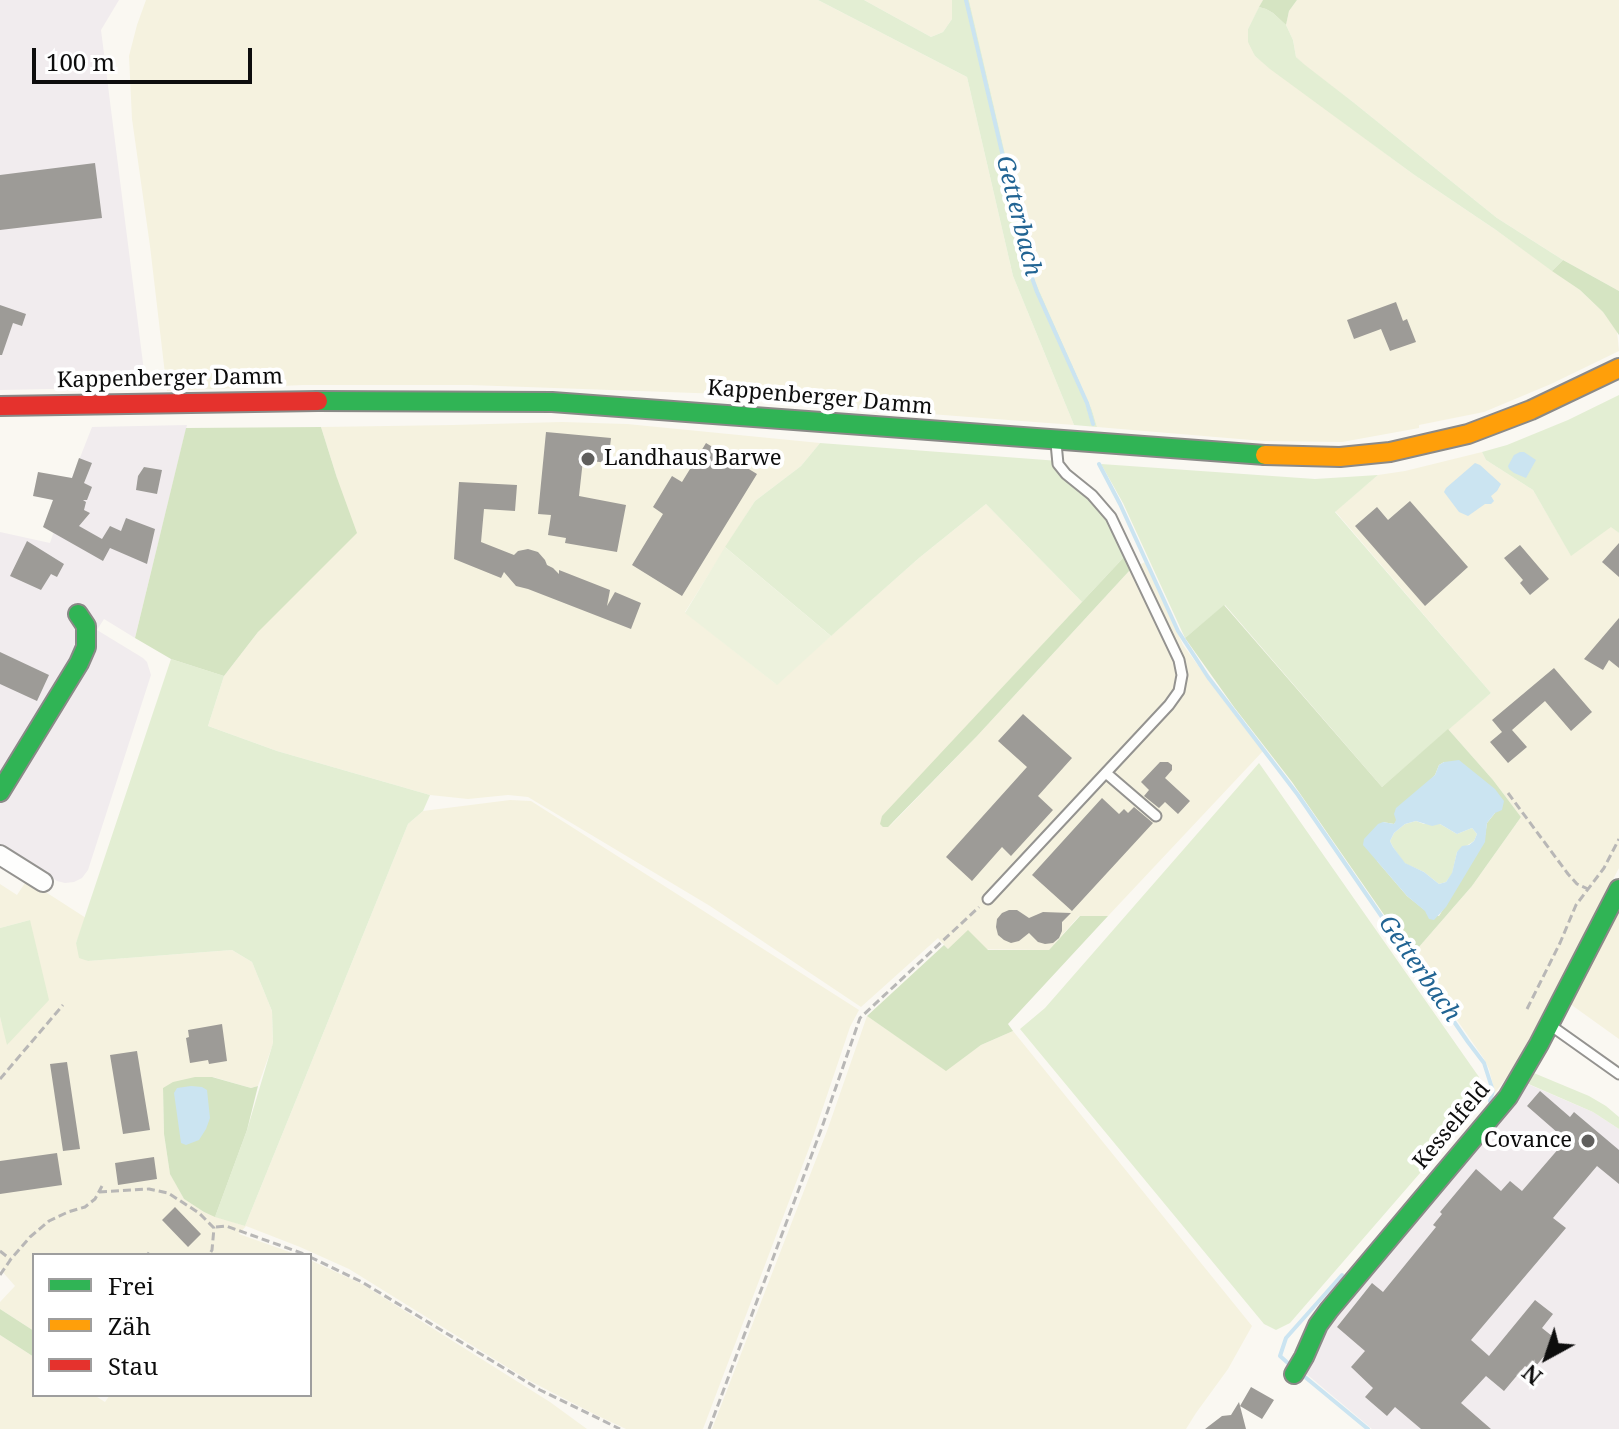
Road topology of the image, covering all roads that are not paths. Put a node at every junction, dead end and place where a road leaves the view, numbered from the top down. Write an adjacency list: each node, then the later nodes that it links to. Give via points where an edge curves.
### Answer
1 (1619, 368): 3 (main road, Kappenberger Damm, via 1480,429 1390,452 1296,457)
2 (0, 406): 3 (main road, Kappenberger Damm, via 552,402)
3 (1056, 440): 5 (lane, via 1058,464 1111,517 1182,675 1169,705)
4 (78, 614): 6 (main road, via 86,626 79,663)
5 (1106, 773): 7 (lane); 11 (lane)
6 (0, 792)
7 (1156, 816)
8 (0, 855): 9 (street)
9 (43, 882)
10 (1619, 889): 12 (main road, Kesselfeld)
11 (988, 899)
12 (1549, 1024): 13 (lane); 14 (main road, Kesselfeld, via 1508,1097 1329,1310)
13 (1619, 1074)
14 (1297, 1370)

